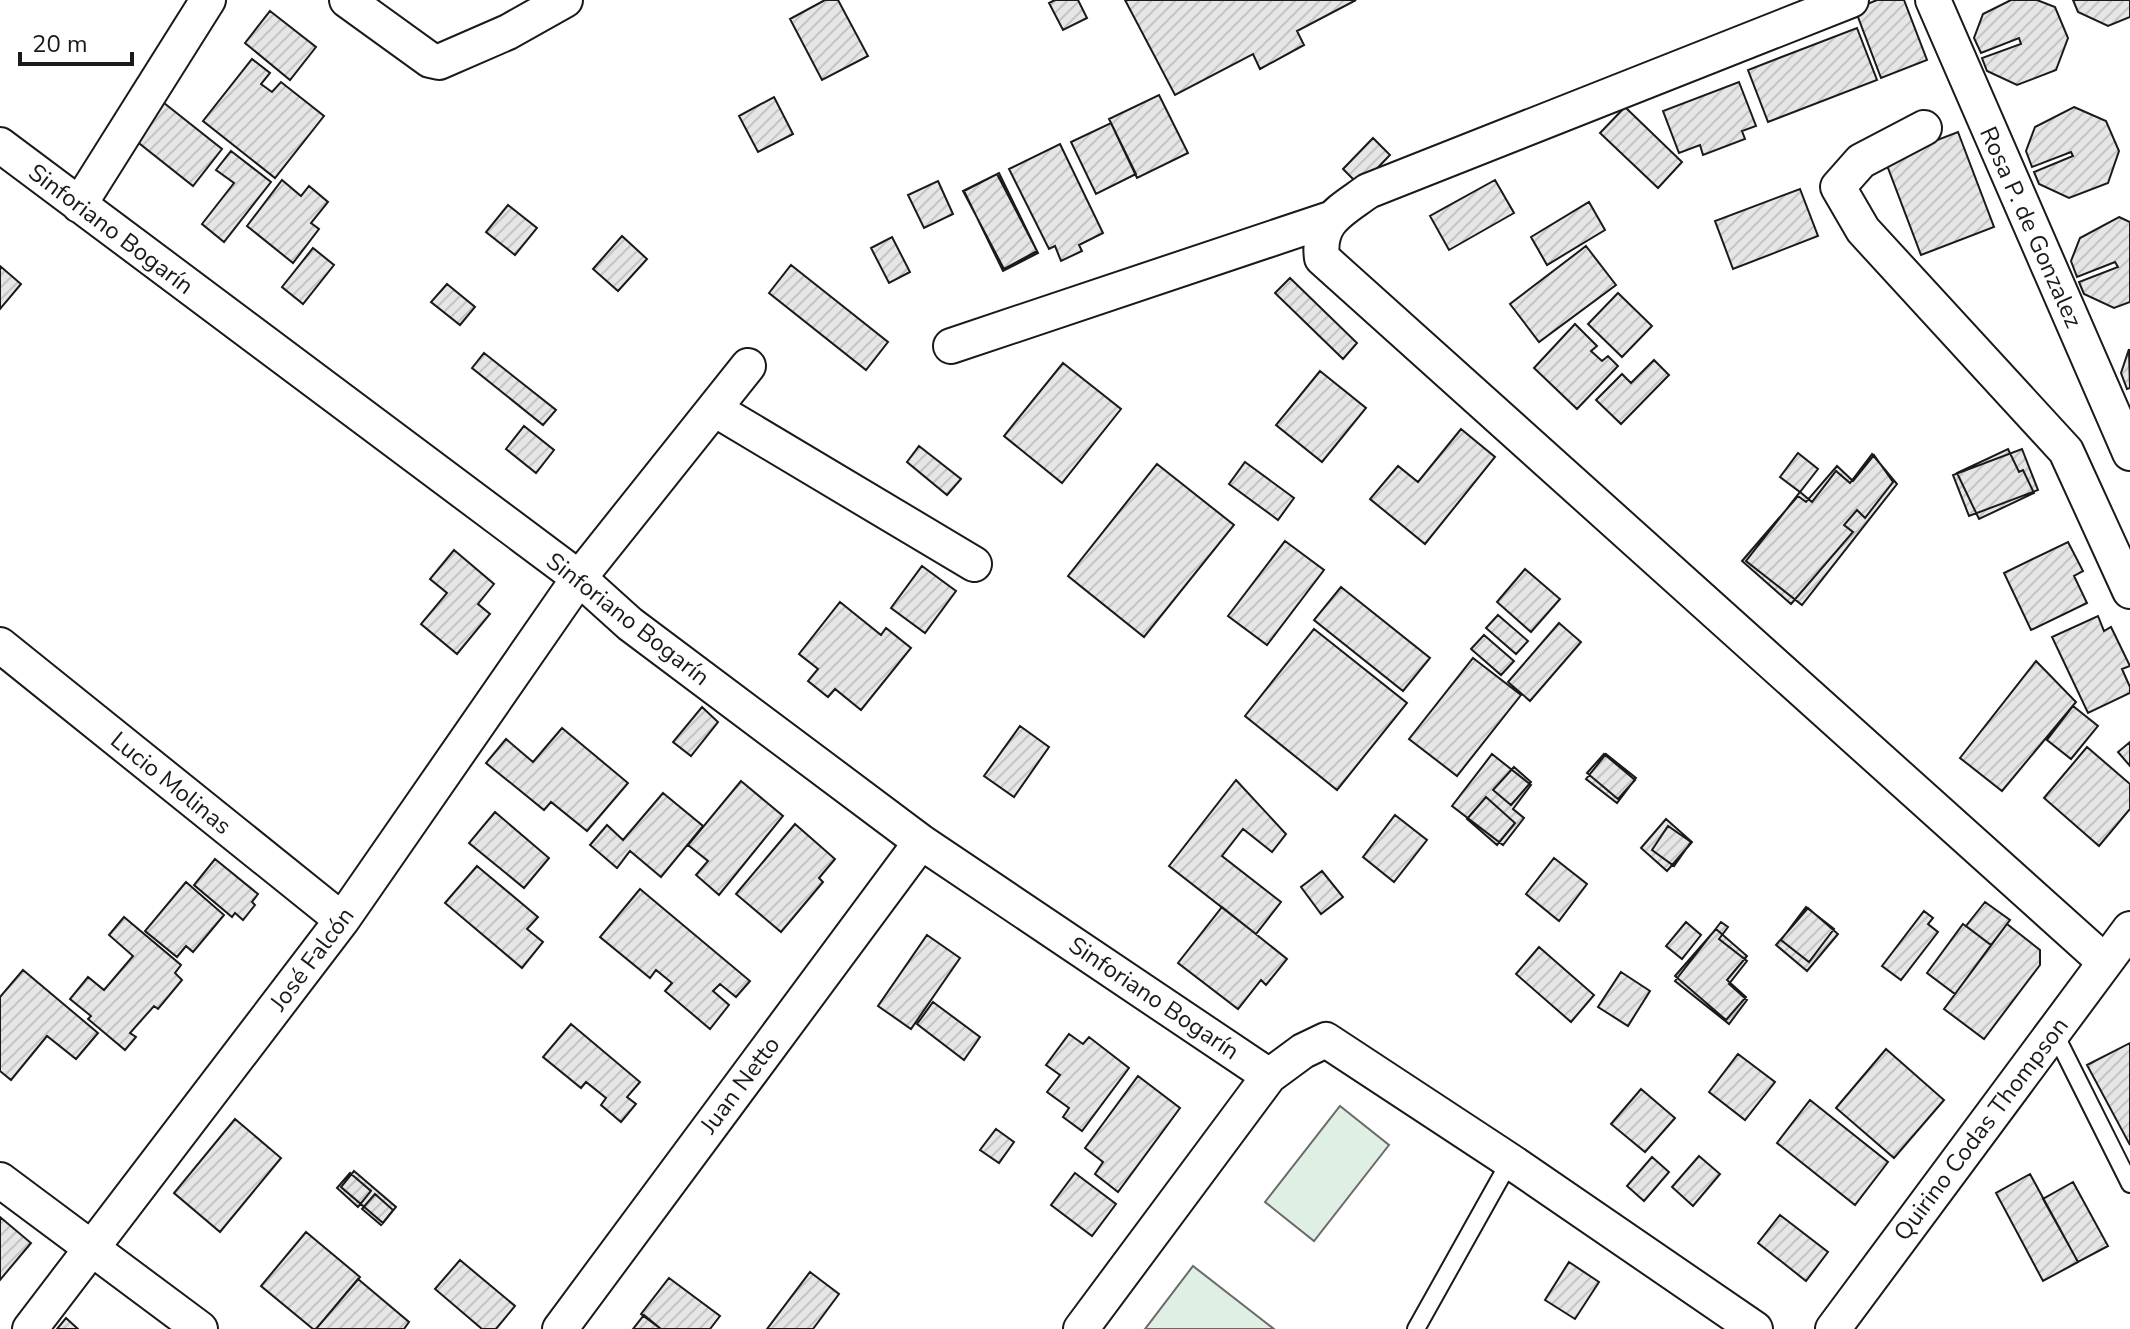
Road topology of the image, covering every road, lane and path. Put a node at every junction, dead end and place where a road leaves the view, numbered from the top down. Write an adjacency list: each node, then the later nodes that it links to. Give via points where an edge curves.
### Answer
1 (208, 0): 8 (street)
2 (347, 0): 3 (street, via 439,62)
3 (565, 0)
4 (1851, 0): 9 (street, via 1368,191)
5 (1933, 0): 13 (street, Rosa P. de Gonzalez)
6 (1924, 128): 16 (street, via 1861,161 1838,187 1863,230 2066,451)
7 (0, 145): 8 (street, Sinforiano Bogarín)
8 (79, 205): 15 (street, Sinforiano Bogarín)
9 (1330, 219): 10 (street); 21 (street, via 1320,242 1322,258)
10 (951, 346)
11 (748, 366): 12 (street, José Falcón)
12 (716, 410): 14 (street); 15 (street, José Falcón)
13 (2130, 453)
14 (974, 564)
15 (579, 578): 18 (street, Sinforiano Bogarín, via 630,624); 19 (street, José Falcón)
16 (2130, 591)
17 (0, 645): 19 (street, Lucio Molinas)
18 (921, 842): 23 (street, Sinforiano Bogarín); 31 (street, Juan Netto)
19 (342, 920): 27 (street, José Falcón)
20 (2130, 929): 21 (street, Quirino Codas Thompson)
21 (2105, 962): 22 (street, Quirino Codas Thompson)
22 (2054, 1031): 26 (lane); 28 (street, Quirino Codas Thompson)
23 (1269, 1076): 24 (street, via 1326,1040); 32 (street)
24 (1510, 1161): 33 (lane); 34 (street)
25 (0, 1180): 27 (street)
26 (2130, 1184)
27 (92, 1248): 29 (street, José Falcón); 30 (street)
28 (1848, 1322)
29 (30, 1329)
30 (200, 1329)
31 (560, 1329)
32 (1081, 1329)
33 (1416, 1329)
34 (1755, 1329)

